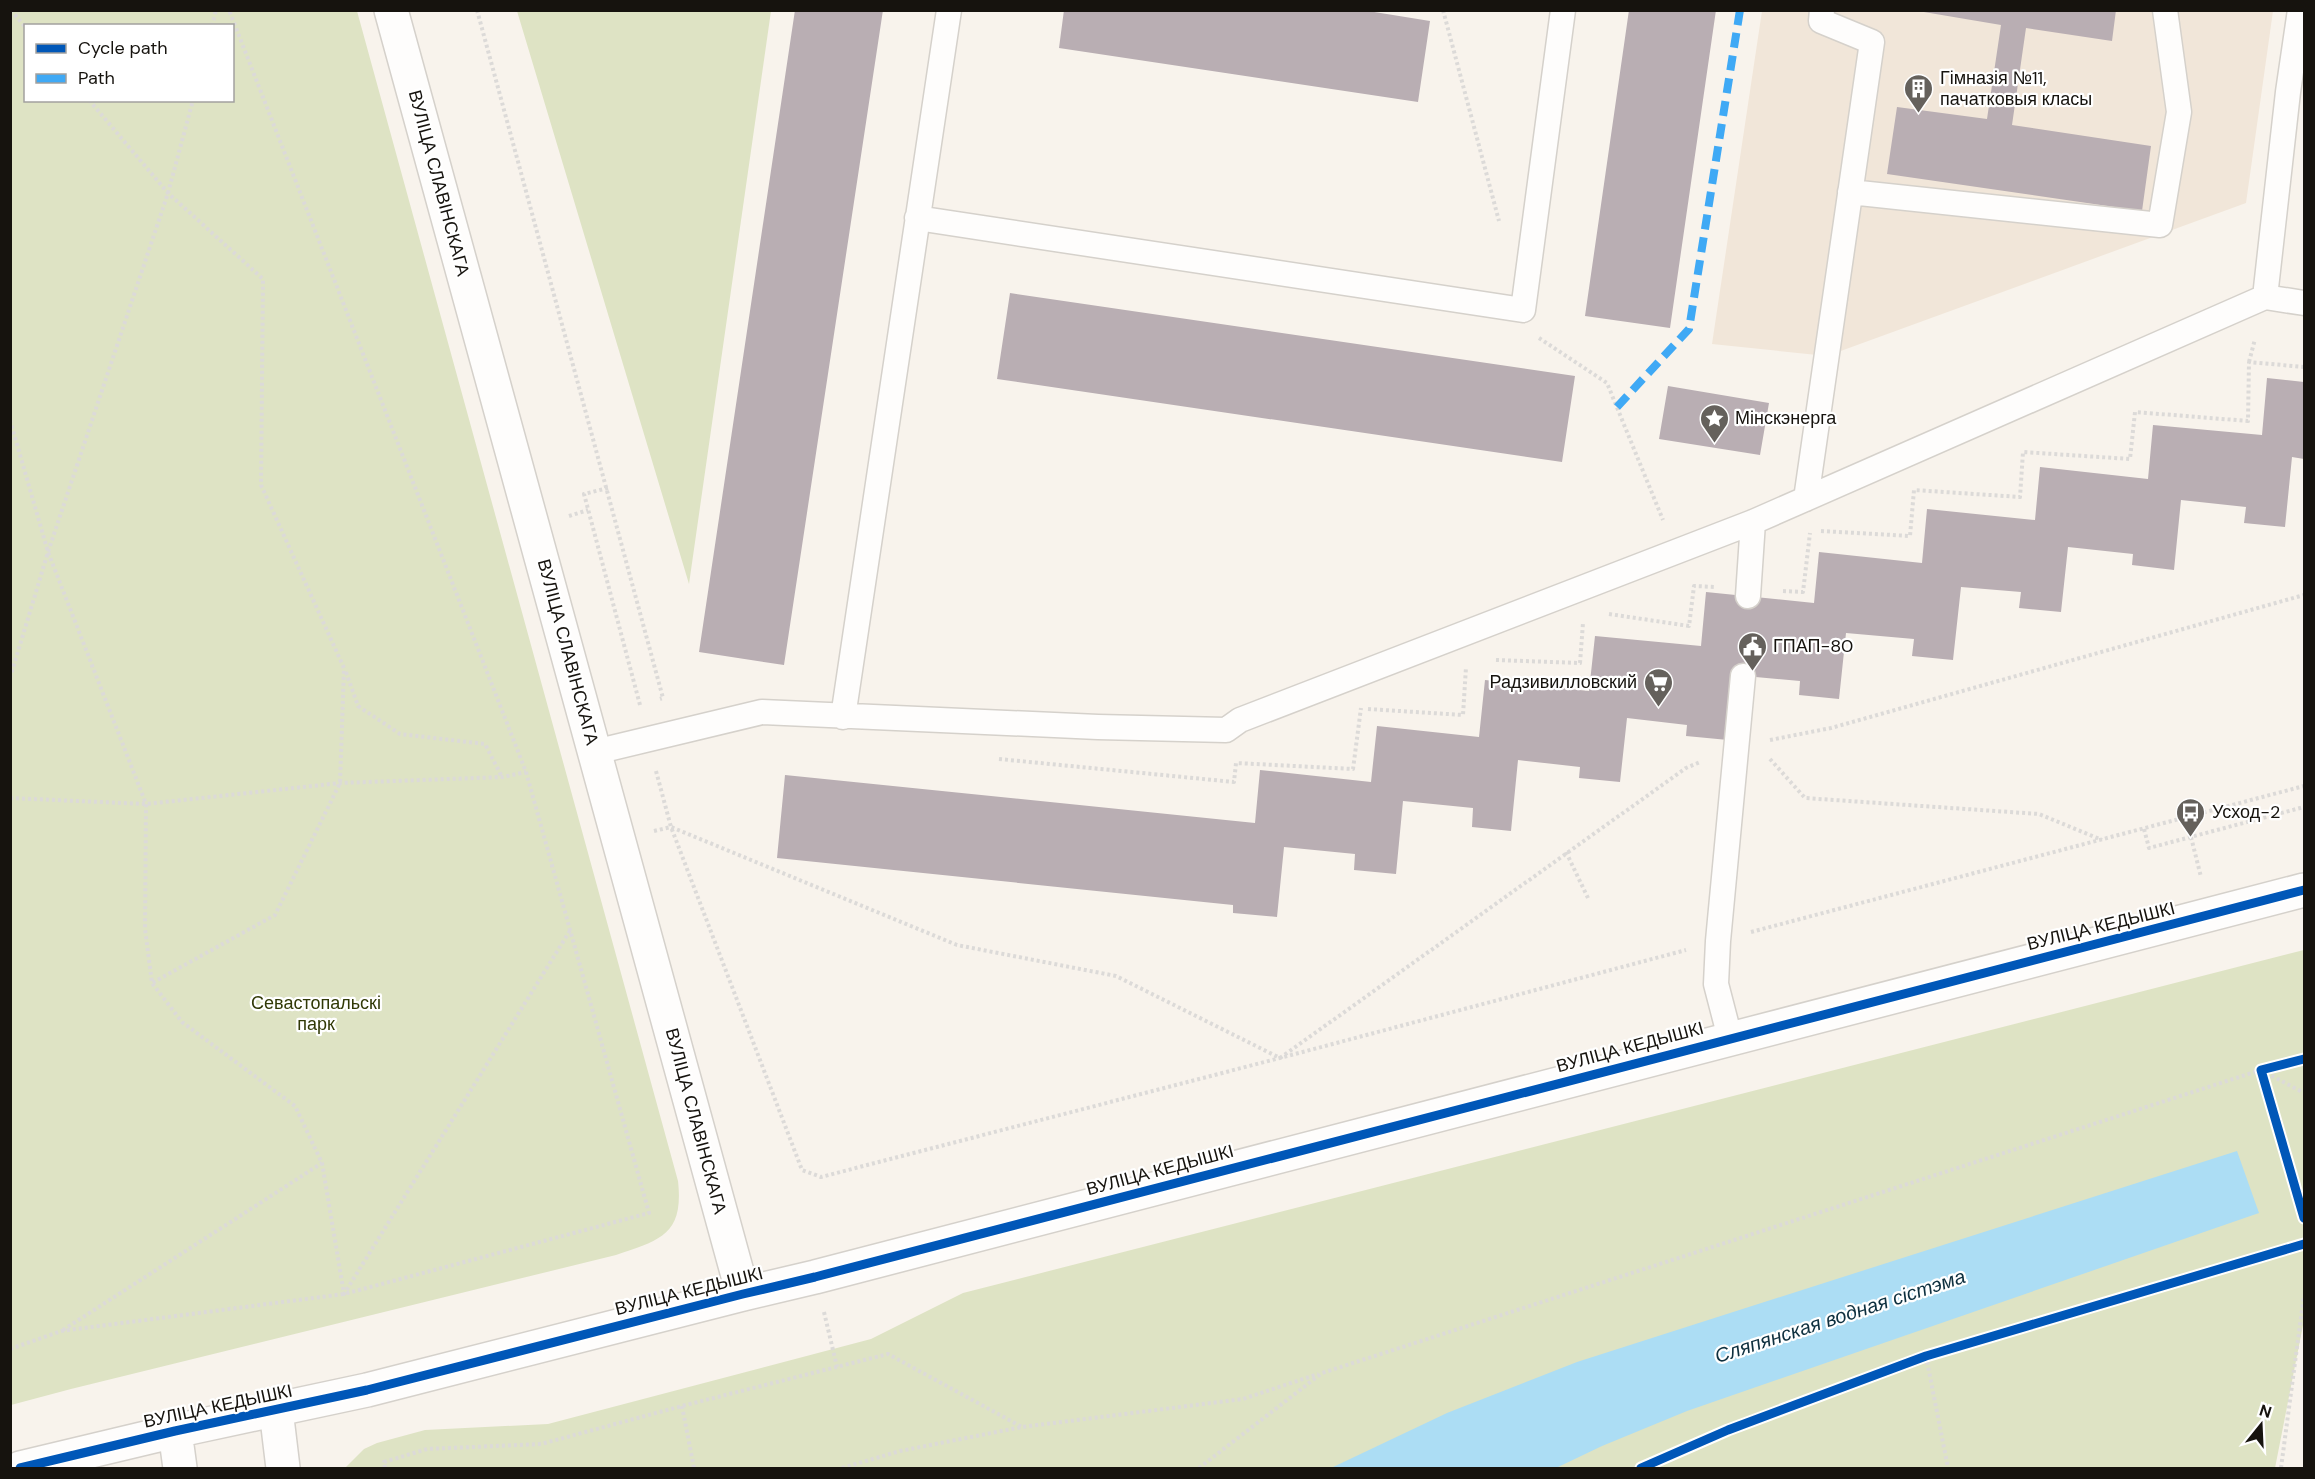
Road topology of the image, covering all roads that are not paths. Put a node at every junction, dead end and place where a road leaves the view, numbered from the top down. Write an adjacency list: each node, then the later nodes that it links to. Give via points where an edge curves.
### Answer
1 (391, 10): 16 (street, ВУЛІЦА СЛАВІНСКАГА)
2 (949, 10): 8 (lane)
3 (1563, 10): 8 (lane, via 1523,310)
4 (1822, 10): 7 (lane, via 1821,21 1872,42)
5 (2165, 10): 7 (lane, via 2180,112 2160,225)
6 (2300, 10): 9 (lane)
7 (1850, 192): 11 (lane)
8 (917, 218): 15 (lane)
9 (2265, 297): 10 (lane); 11 (lane)
10 (2304, 303)
11 (1806, 499): 12 (lane)
12 (1754, 522): 13 (lane); 15 (lane, via 1240,720 1226,730)
13 (1748, 596)
14 (1743, 676): 18 (lane, via 1746,745 1718,941 1716,984)
15 (843, 717): 16 (lane, via 762,712)
16 (595, 752): 19 (street, ВУЛІЦА СЛАВІНСКАГА)
17 (2304, 890): 18 (street, ВУЛІЦА КЕДЫШКІ)
18 (1730, 1038): 19 (street, ВУЛІЦА КЕДЫШКІ)
19 (743, 1294): 20 (street, ВУЛІЦА КЕДЫШКІ)
20 (276, 1410): 21 (street, ВУЛІЦА КЕДЫШКІ); 24 (street)
21 (175, 1431): 22 (street, ВУЛІЦА КЕДЫШКІ); 23 (street)
22 (20, 1468)
23 (180, 1468)
24 (283, 1468)

